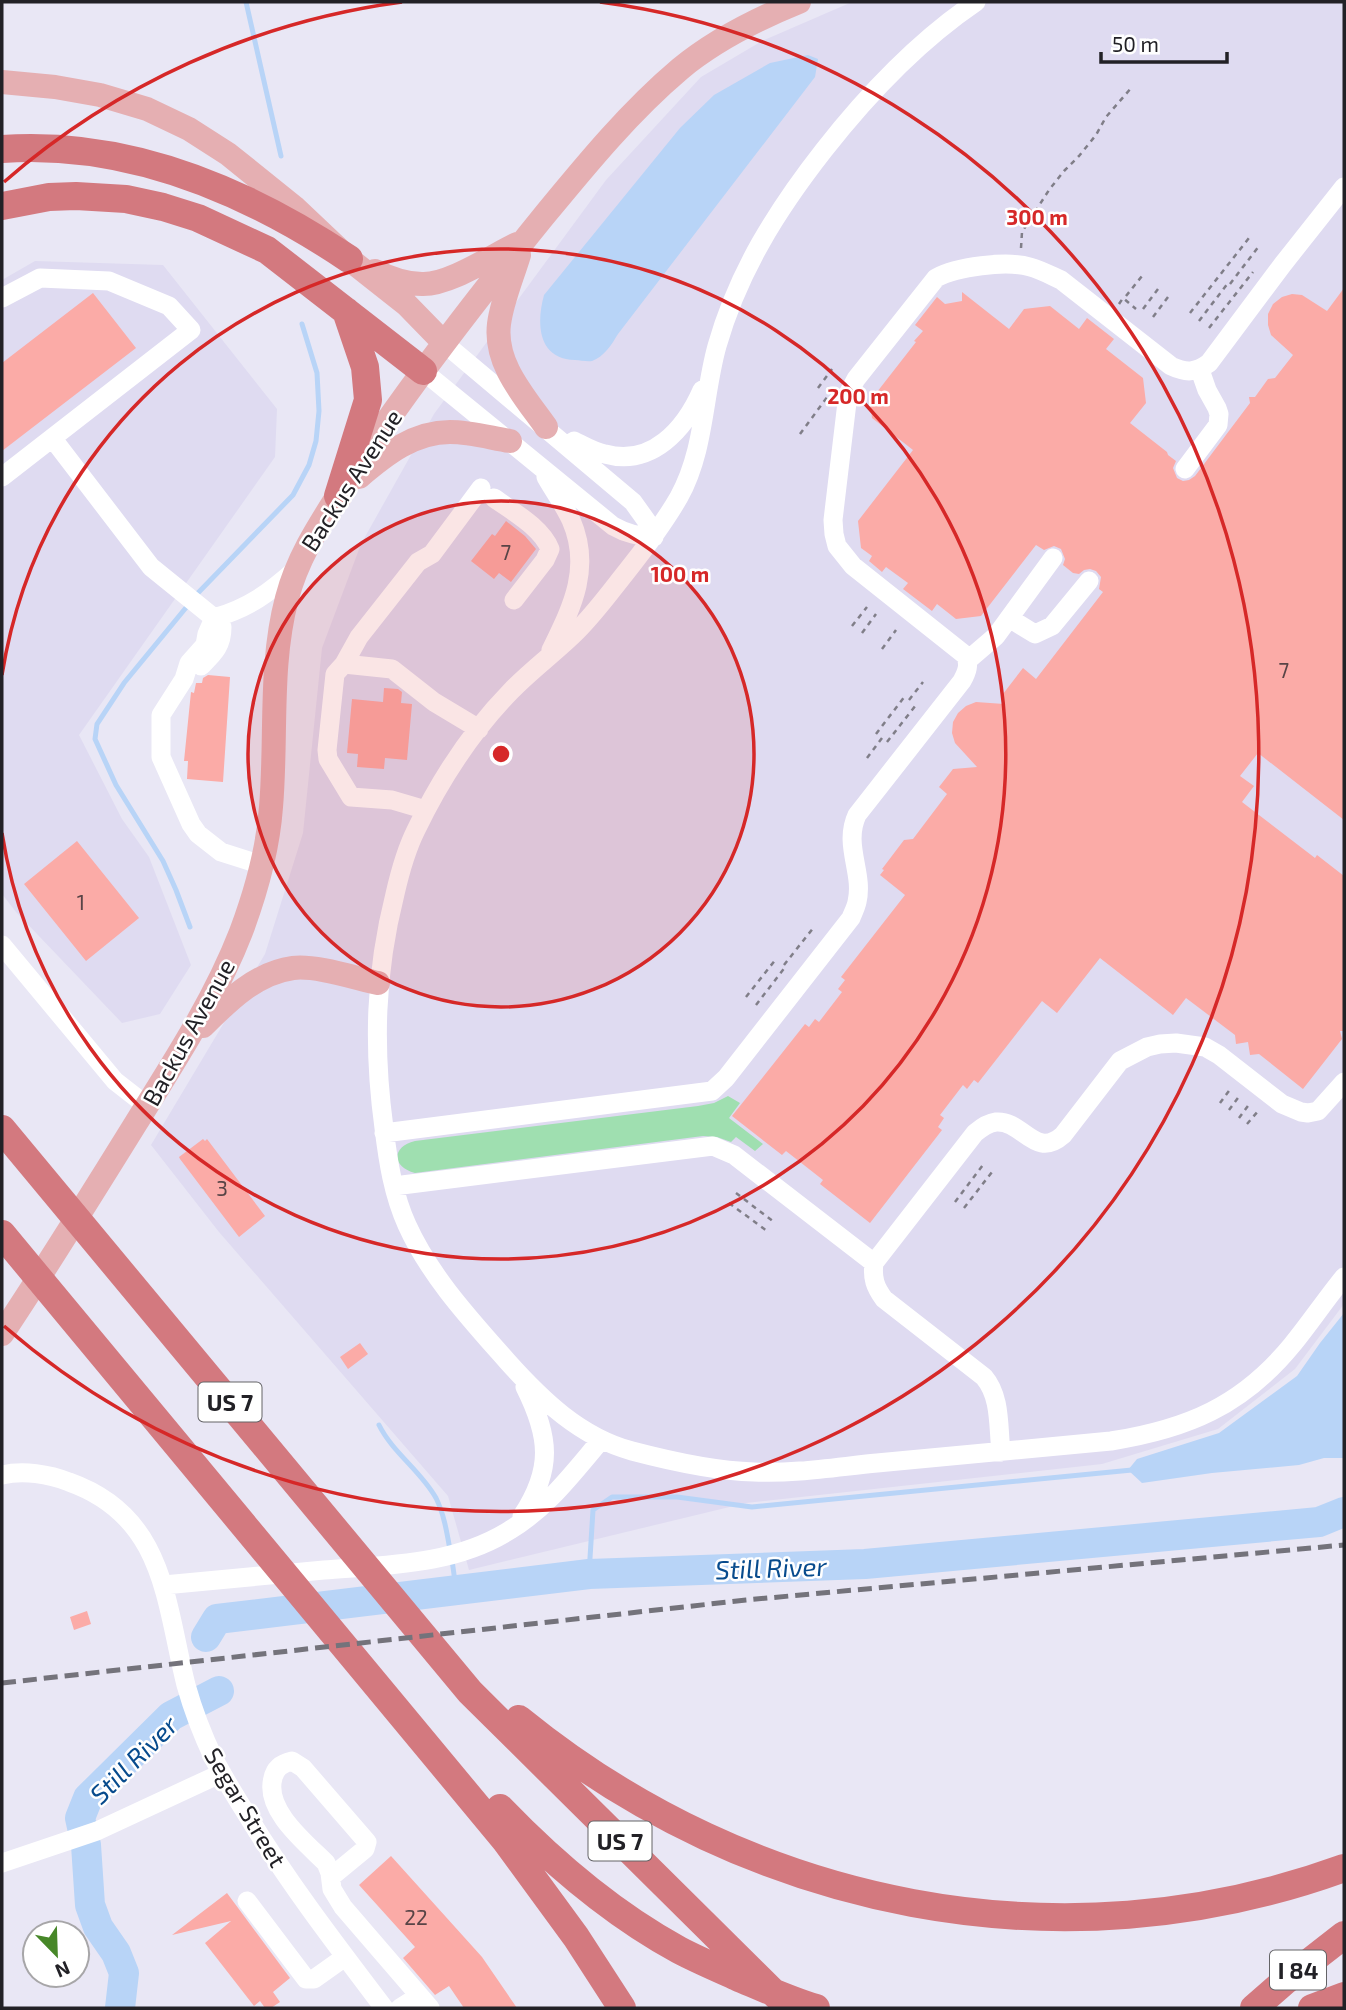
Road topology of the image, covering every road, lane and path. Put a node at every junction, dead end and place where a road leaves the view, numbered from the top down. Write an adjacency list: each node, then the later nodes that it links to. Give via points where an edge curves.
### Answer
1 (799, 2): 9 (main road, Backus Avenue, via 745,26 681,68 597,153)
2 (976, 2): 31 (street, via 886,78 781,208 734,295)
3 (2, 82): 12 (main road, via 100,95 190,130 263,181)
4 (1132, 87): 11 (path, via 1049,190 1022,232)
5 (2, 149): 12 (highway, via 91,152 174,170 284,218)
6 (1344, 187): 29 (street)
7 (2, 206): 22 (highway, via 49,198 126,199 186,214 267,250)
8 (1249, 238): 23 (path)
9 (524, 240): 12 (main road, via 451,278 421,285 389,278); 27 (main road, Backus Avenue); 34 (main road, via 502,308 499,342 511,375)
10 (1259, 246): 25 (path)
11 (1020, 254)
12 (349, 259): 27 (main road, via 406,304)
13 (1252, 272): 26 (path)
14 (1142, 276): 16 (path)
15 (1158, 289): 21 (path)
16 (1126, 296)
17 (1168, 297): 24 (path)
18 (2, 298): 36 (street, via 40,278 109,281 169,306 191,330)
19 (1115, 309): 20 (path, via 1124,298)
20 (1136, 309)
21 (1143, 309)
22 (346, 311): 30 (highway); 41 (highway, via 365,368 369,400)
23 (1190, 313)
24 (1153, 317)
25 (1199, 321)
26 (1209, 328)
27 (444, 343): 30 (main road, Backus Avenue); 34 (street)
28 (832, 369): 32 (path)
29 (1200, 370): 39 (street, via 1219,414 1218,425); 56 (street, via 1180,371 1171,366 1060,280 1027,266 954,270 936,278 916,302 848,394 834,534 837,546 853,566)
30 (423, 371): 37 (street); 41 (main road, Backus Avenue)
31 (710, 373): 34 (street, via 679,429 657,448 640,455 606,455); 42 (street, via 691,472)
32 (818, 388)
33 (828, 396): 35 (path)
34 (546, 427): 42 (street, via 633,502)
35 (800, 434)
36 (53, 439): 40 (street); 49 (street, via 151,566)
37 (510, 442): 38 (street); 41 (main road, via 453,432 417,438 381,458)
38 (538, 464): 42 (street, via 624,533); 55 (street, via 571,521 580,554 577,591)
39 (1185, 468)
40 (2, 477)
41 (338, 496): 44 (main road, Backus Avenue)
42 (654, 537): 55 (street, via 591,617)
43 (1053, 558): 50 (street)
44 (297, 568): 49 (street, via 257,601); 68 (main road, Backus Avenue, via 280,631 271,806)
45 (1089, 581): 50 (street, via 1052,626 1035,634)
46 (514, 600): 57 (street, via 550,549 537,532 487,493 432,554 418,562 359,637)
47 (867, 607): 51 (path)
48 (876, 614): 53 (path)
49 (214, 618): 68 (street, via 205,645 161,715 161,757 198,834 221,852)
50 (1009, 618): 56 (street)
51 (852, 626)
52 (896, 630): 54 (path)
53 (862, 633)
54 (882, 649)
55 (547, 659): 62 (street, via 510,692)
56 (968, 660): 88 (street, via 962,681 852,826 858,886 851,918 719,1086 702,1093)
57 (344, 664): 62 (street, via 392,669); 67 (street, via 335,674 328,759 351,797 392,800)
58 (923, 682): 60 (path)
59 (905, 696): 63 (path)
60 (909, 700)
61 (916, 705): 65 (path)
62 (479, 729): 67 (street)
63 (876, 734)
64 (882, 738): 66 (path)
65 (887, 742)
66 (867, 758)
67 (426, 810): 72 (street, via 398,879)
68 (262, 865): 75 (main road, Backus Avenue, via 227,966)
69 (814, 928): 74 (path)
70 (2, 945): 81 (street, via 115,1081)
71 (776, 959): 73 (path)
72 (378, 983): 75 (main road, via 308,968 279,972 229,1001); 88 (street)
73 (746, 997)
74 (756, 1005)
75 (183, 1046): 81 (main road, Backus Avenue)
76 (1344, 1082): 100 (street, via 1318,1111 1301,1112 1282,1104 1205,1047 1176,1043 1147,1047 1120,1061 1056,1141 1037,1142 1017,1128 996,1122 975,1133)
77 (1233, 1085): 80 (path)
78 (1242, 1092): 83 (path)
79 (1252, 1100): 84 (path)
80 (1220, 1103)
81 (146, 1105): 102 (main road, Backus Avenue)
82 (1261, 1107): 86 (path)
83 (1228, 1110)
84 (1239, 1118)
85 (2, 1123): 89 (highway)
86 (1247, 1124)
87 (2, 1129): 89 (highway, US 7)
88 (384, 1133): 92 (street)
89 (27, 1159): 109 (highway, US 7, via 320,1509)
90 (983, 1165): 94 (path)
91 (992, 1172): 96 (path)
92 (394, 1186): 100 (street, via 713,1146 734,1156); 103 (street, via 410,1230 435,1273)
93 (736, 1193): 97 (path)
94 (955, 1202)
95 (729, 1203): 98 (path)
96 (964, 1208)
97 (774, 1222)
98 (767, 1231)
99 (2, 1234): 110 (highway, US 7)
100 (874, 1263): 105 (street, via 874,1282 884,1298 992,1387)
101 (1344, 1277): 105 (street, via 1279,1359 1244,1391 1200,1418 1146,1436)
102 (2, 1334)
103 (516, 1371): 104 (street, via 557,1412); 107 (street, via 541,1426 545,1462 533,1498)
104 (601, 1440): 105 (street, via 655,1457 762,1473); 107 (street, via 547,1502)
105 (1001, 1452)
106 (2, 1475): 108 (street, Segar Street, via 60,1478 107,1500 143,1538)
107 (508, 1532): 108 (street, via 435,1559)
108 (164, 1585): 111 (street, Segar Street, via 187,1689)
109 (497, 1709): 113 (highway, via 581,1765 719,1843 814,1880 912,1903 1018,1917 1123,1916 1217,1903); 123 (highway, US 7)
110 (420, 1730): 122 (highway, via 542,1888); 124 (highway, via 532,1841 606,1903 680,1951)
111 (222, 1773): 112 (street, via 97,1831); 117 (street, Segar Street)
112 (2, 1863)
113 (1344, 1868)
114 (331, 1877): 114 (street, via 326,1863 276,1806 272,1779 285,1762 303,1768 367,1842 365,1849); 119 (street, via 342,1907)
115 (247, 1901): 117 (street, via 306,1979 314,1979)
116 (1344, 1935): 125 (highway, I 84)
117 (345, 1957): 120 (street, Segar Street)
118 (1344, 1996): 126 (highway)
119 (424, 2002): 121 (street)
120 (384, 2008)
121 (400, 2008)
122 (622, 2008)
123 (789, 2008)
124 (816, 2008)
125 (1254, 2008)
126 (1312, 2008)

